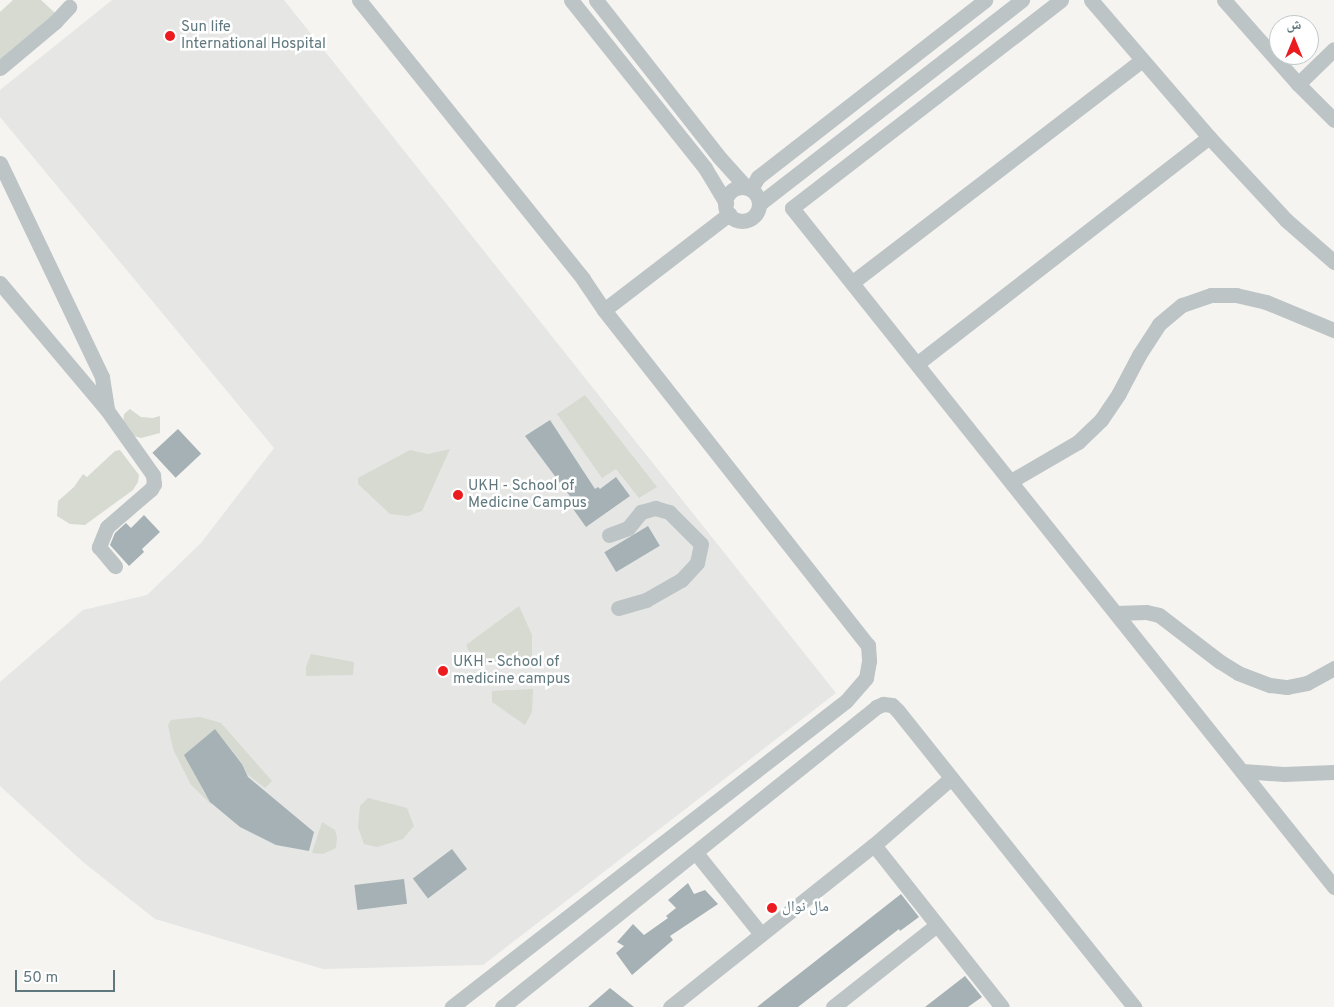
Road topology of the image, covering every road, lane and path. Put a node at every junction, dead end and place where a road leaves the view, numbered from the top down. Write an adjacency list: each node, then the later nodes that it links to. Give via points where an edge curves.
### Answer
1 (359, 0): 23 (street, via 583,279)
2 (571, 0): 19 (street, via 705,168)
3 (596, 0): 17 (street, via 719,157)
4 (985, 0): 17 (street)
5 (1022, 0): 18 (street)
6 (1061, 0): 27 (street, via 792,208)
7 (1091, 0): 11 (street)
8 (1224, 0): 13 (street)
9 (69, 7): 12 (street, via 56,22)
10 (1334, 49): 13 (street)
11 (1142, 60): 15 (street); 21 (street)
12 (0, 68)
13 (1298, 84): 14 (street)
14 (1334, 120)
15 (1209, 137): 20 (street, via 1286,220); 25 (street)
16 (0, 163): 26 (street, via 102,377)
17 (748, 188): 18 (street, via 756,193); 19 (street, via 734,189 727,197)
18 (759, 204): 19 (street, via 750,218 739,220)
19 (727, 209): 23 (street)
20 (1334, 262)
21 (858, 278)
22 (0, 283): 26 (street)
23 (604, 310): 42 (street, via 868,645 866,678 846,701)
24 (1334, 330): 27 (street, via 1266,302 1236,295 1211,294 1182,305 1159,324 1101,420 1078,442)
25 (923, 359)
26 (107, 410): 29 (street, via 153,475 154,484 107,527 99,547)
27 (1010, 481): 31 (street)
28 (608, 535): 30 (street, via 628,528 641,512 655,508 669,512 701,544 696,563 681,580 646,600)
29 (115, 566)
30 (618, 608)
31 (1116, 613): 32 (street, via 1159,615 1238,673 1270,685 1307,683); 33 (street)
32 (1334, 668)
33 (1242, 771): 34 (street); 38 (street)
34 (1334, 772)
35 (951, 778): 36 (street); 37 (street, via 896,708 888,704 879,705); 46 (street)
36 (874, 845): 39 (street); 40 (street)
37 (696, 853): 40 (street); 43 (street)
38 (1334, 887)
39 (937, 925): 41 (street); 45 (street)
40 (760, 934): 44 (street)
41 (999, 1006)
42 (452, 1007)
43 (502, 1007)
44 (670, 1007)
45 (833, 1007)
46 (1134, 1007)

